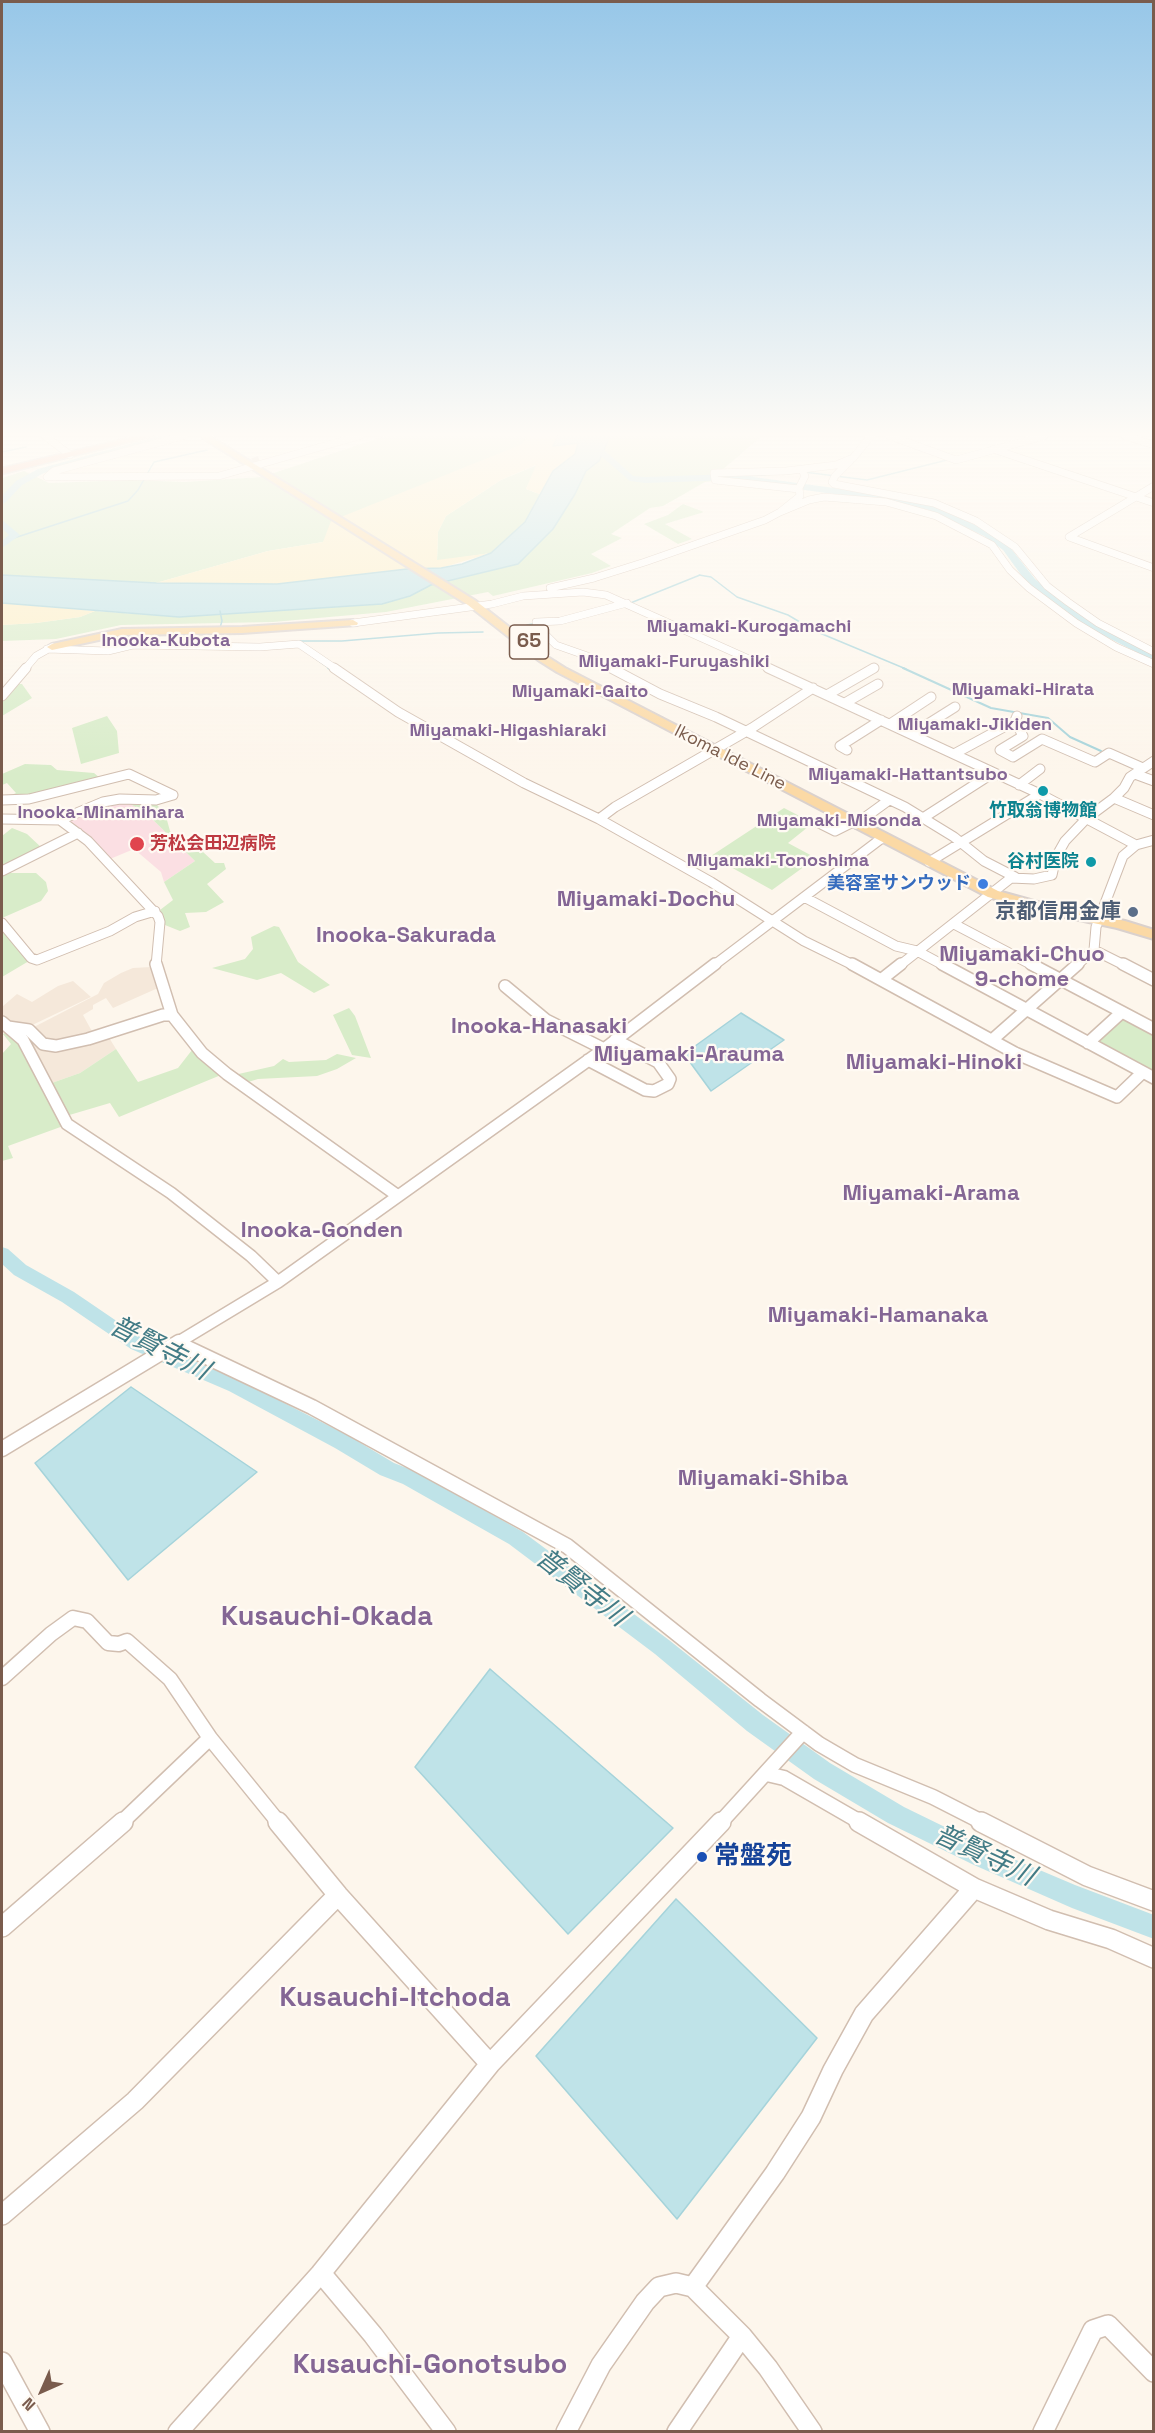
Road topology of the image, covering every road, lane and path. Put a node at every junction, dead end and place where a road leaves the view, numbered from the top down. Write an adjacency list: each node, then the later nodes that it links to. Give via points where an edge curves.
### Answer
1 (392, 550): 11 (main road, Ikoma Ide Line / 65)
2 (682, 550): 7 (street)
3 (995, 550): 15 (street, via 1029,588 1059,610 1116,647)
4 (1017, 550): 14 (street, via 1047,586 1068,602 1098,623)
5 (1103, 550): 6 (street)
6 (1154, 568)
7 (594, 579): 8 (street); 9 (street)
8 (553, 594): 9 (street); 10 (street, via 596,592)
9 (523, 596): 11 (street)
10 (627, 603): 19 (street); 26 (street, via 560,621 536,622 556,645 593,658 660,694)
11 (478, 604): 12 (street); 28 (main road, Ikoma Ide Line / 65, via 575,677)
12 (353, 623): 13 (main road, via 254,630 122,632)
13 (49, 648): 18 (street); 44 (street, via 108,651 133,645 299,644 398,712 524,783)
14 (1154, 652)
15 (1154, 664)
16 (874, 668): 20 (street)
17 (878, 684): 23 (street)
18 (6, 687): 21 (street)
19 (813, 688): 20 (street); 26 (street)
20 (827, 695): 23 (street)
21 (2, 696)
22 (931, 697): 25 (street)
23 (845, 703): 25 (street)
24 (955, 707): 27 (street)
25 (885, 722): 27 (street); 29 (street, via 840,746)
26 (746, 731): 28 (street); 40 (street)
27 (912, 734): 30 (street)
28 (712, 748): 44 (street); 48 (main road, Ikoma Ide Line / 65)
29 (847, 750)
30 (954, 754): 33 (street, via 1016,718 1023,736 1000,750 1013,757 1042,739 1095,762 1109,753); 34 (street)
31 (1154, 761): 33 (street)
32 (1040, 769): 36 (street)
33 (1139, 771): 35 (street); 38 (street)
34 (993, 772): 36 (street); 45 (street)
35 (1154, 781)
36 (1018, 784): 37 (street)
37 (1040, 795): 42 (street); 52 (street)
38 (1113, 798): 41 (street); 42 (street)
39 (2, 800): 46 (street, via 29,799 129,774 173,795 156,800 103,802)
40 (889, 800): 45 (street); 48 (street)
41 (1154, 815)
42 (1087, 818): 53 (street); 56 (street, via 1065,841 1056,856 1052,875 1034,879)
43 (2, 819): 46 (street)
44 (599, 819): 61 (street)
45 (923, 819): 52 (street)
46 (60, 820): 49 (street)
47 (817, 822): 48 (street, via 835,831)
48 (854, 823): 50 (main road, Ikoma Ide Line / 65)
49 (78, 833): 55 (street); 59 (street)
50 (882, 838): 54 (main road, Ikoma Ide Line / 65); 58 (street)
51 (1154, 840): 53 (street)
52 (961, 843): 54 (street); 56 (street)
53 (1136, 845): 60 (street, via 1123,856)
54 (929, 862): 57 (main road, Ikoma Ide Line / 65)
55 (2, 871)
56 (1015, 877): 57 (street)
57 (993, 894): 60 (main road, Ikoma Ide Line / 65); 63 (street)
58 (804, 897): 61 (street); 66 (street, via 896,946)
59 (155, 911): 62 (street, via 35,960); 73 (street, via 160,922 156,965)
60 (1099, 919): 64 (main road, Ikoma Ide Line / 65); 65 (street)
61 (775, 921): 67 (street, via 804,941); 76 (street)
62 (2, 923)
63 (954, 924): 66 (street); 68 (street)
64 (1154, 935)
65 (1094, 950): 68 (street); 69 (street)
66 (917, 951): 67 (street); 71 (street)
67 (882, 978): 77 (street)
68 (1060, 979): 71 (street); 72 (street)
69 (1154, 980)
70 (505, 986): 79 (street, via 546,1020)
71 (1026, 1010): 77 (street); 78 (street)
72 (1122, 1012): 75 (street); 78 (street)
73 (172, 1015): 74 (street, via 56,1046 43,1044 29,1030); 83 (street, via 202,1053 227,1074)
74 (5, 1025): 84 (street, via 23,1040 67,1124 171,1193)
75 (1154, 1029)
76 (615, 1040): 79 (street); 80 (street, via 658,1062 670,1079 669,1084 654,1091 645,1090)
77 (992, 1040): 81 (street, via 1117,1097)
78 (1088, 1043): 81 (street)
79 (604, 1049): 80 (street)
80 (588, 1060): 83 (street)
81 (1143, 1072): 82 (street)
82 (1154, 1078)
83 (398, 1196): 84 (street)
84 (279, 1282): 85 (street)
85 (173, 1346): 86 (street); 88 (street, via 312,1407 567,1546)
86 (2, 1449)
87 (2, 1678): 89 (street, via 51,1634 73,1618 81,1618 108,1643 127,1641 170,1678)
88 (802, 1734): 90 (street); 93 (street, via 855,1765 933,1797 1087,1876)
89 (210, 1738): 92 (street); 94 (street, via 114,1830)
90 (772, 1770): 91 (street); 96 (street)
91 (974, 1888): 95 (street); 99 (street, via 864,2014 811,2117)
92 (338, 1895): 96 (street); 97 (street, via 135,2101)
93 (1154, 1901)
94 (2, 1927)
95 (1154, 1958)
96 (490, 2064): 98 (street)
97 (2, 2216)
98 (321, 2273): 104 (street); 105 (street)
99 (693, 2287): 100 (street); 106 (street, via 676,2283 659,2287 645,2302 601,2365)
100 (742, 2336): 107 (street); 108 (street)
101 (2, 2362): 103 (street)
102 (1154, 2372): 109 (street, via 1108,2325 1093,2330)
103 (40, 2432)
104 (177, 2432)
105 (446, 2432)
106 (566, 2432)
107 (677, 2432)
108 (812, 2432)
109 (1043, 2432)

